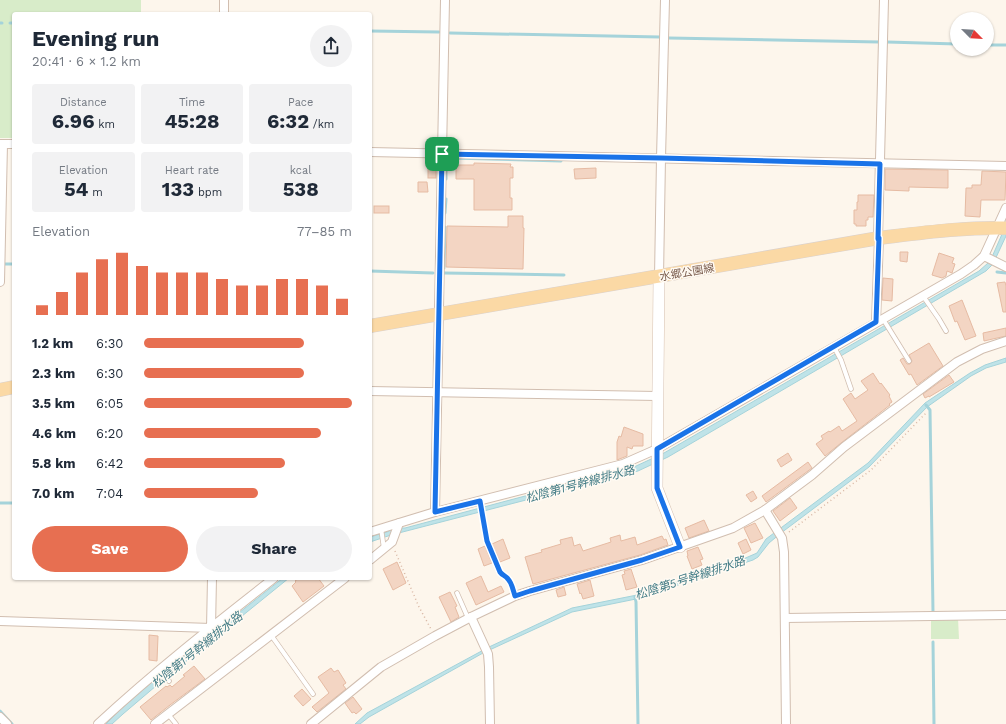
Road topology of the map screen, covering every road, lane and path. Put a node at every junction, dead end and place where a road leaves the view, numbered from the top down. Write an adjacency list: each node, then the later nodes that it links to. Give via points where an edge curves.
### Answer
1 (224, 0): 5 (street)
2 (445, 0): 9 (street)
3 (665, 0): 10 (street)
4 (884, 0): 11 (street)
5 (224, 12)
6 (1, 144): 7 (street); 19 (street)
7 (12, 144)
8 (372, 152): 9 (street)
9 (442, 154): 10 (street); 21 (street)
10 (661, 158): 11 (street); 18 (street)
11 (880, 164): 12 (street); 15 (street)
12 (1006, 166)
13 (1006, 208): 14 (street)
14 (1002, 228): 15 (main road, 水郷公園線, via 939,231); 16 (street)
15 (879, 239): 18 (main road, 水郷公園線); 22 (street)
16 (985, 257): 17 (street); 20 (street)
17 (1006, 268)
18 (659, 277): 21 (main road, 水郷公園線); 33 (street)
19 (0, 282)
20 (924, 297): 22 (street); 24 (lane)
21 (439, 314): 23 (main road, 水郷公園線); 32 (street)
22 (881, 321): 26 (street); 27 (lane, via 890,330)
23 (372, 326)
24 (946, 331)
25 (1006, 341): 37 (street, via 956,362)
26 (834, 348): 29 (lane); 35 (street)
27 (909, 361)
28 (12, 387): 30 (main road)
29 (851, 389)
30 (0, 390)
31 (372, 391): 32 (street)
32 (437, 392): 33 (street); 38 (street)
33 (657, 396): 35 (street)
34 (926, 413): 42 (path, via 871,470)
35 (657, 451): 36 (street, via 623,464); 44 (street, via 657,488)
36 (480, 502): 38 (street); 51 (lane, via 487,541 500,572 510,580)
37 (765, 510): 42 (street); 44 (street, via 733,528)
38 (435, 512): 39 (street)
39 (398, 524): 40 (street); 43 (street)
40 (381, 529): 41 (street); 45 (lane)
41 (372, 531)
42 (781, 536): 54 (street, via 784,552)
43 (392, 541): 45 (street); 58 (path, via 419,607)
44 (680, 547): 51 (street)
45 (384, 549): 46 (street)
46 (372, 558)
47 (212, 580): 56 (street)
48 (271, 580): 56 (street)
49 (343, 580): 57 (street)
50 (457, 593): 53 (lane)
51 (515, 596): 53 (street)
52 (1006, 615): 54 (street)
53 (469, 617): 58 (street); 69 (street, via 488,654)
54 (785, 618): 70 (street)
55 (0, 621): 56 (street)
56 (211, 628): 59 (street)
57 (271, 635): 61 (lane); 62 (street)
58 (435, 636): 68 (street, via 381,667)
59 (160, 671): 60 (lane); 65 (street)
60 (168, 680)
61 (312, 694)
62 (168, 714): 66 (street); 67 (lane)
63 (0, 717): 64 (street)
64 (7, 724)
65 (98, 724)
66 (155, 724)
67 (176, 724)
68 (311, 724)
69 (490, 724)
70 (786, 724)

